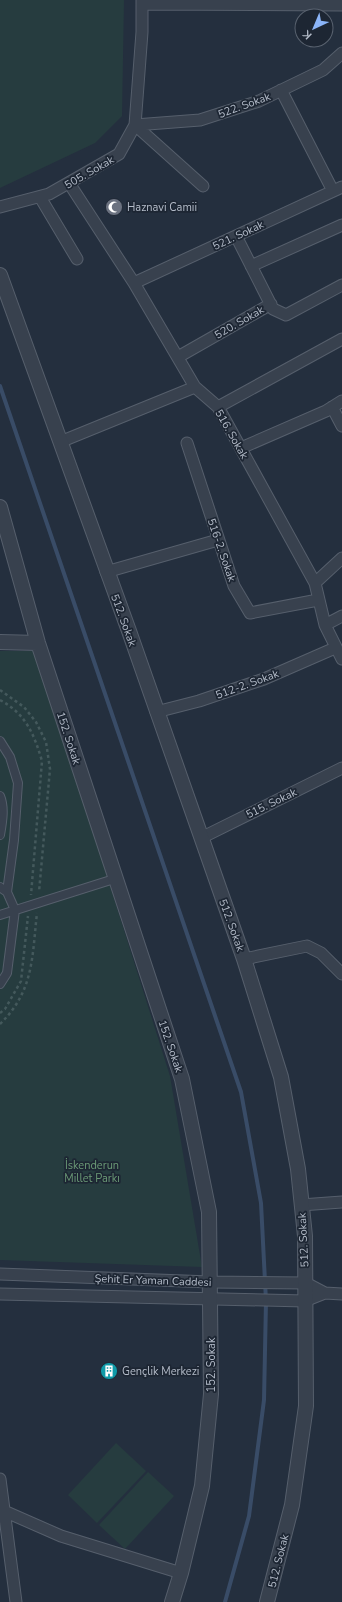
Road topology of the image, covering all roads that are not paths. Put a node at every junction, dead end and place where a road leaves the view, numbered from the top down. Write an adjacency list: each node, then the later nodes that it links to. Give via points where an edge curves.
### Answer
1 (142, 2): 2 (street); 5 (street, 505. Sokak)
2 (342, 5)
3 (342, 53): 4 (street, 522. Sokak, via 323,70)
4 (281, 90): 5 (street, 522. Sokak, via 259,101 200,120); 8 (street)
5 (135, 125): 6 (street, 505. Sokak, via 119,154); 7 (street)
6 (69, 183): 9 (street, 505. Sokak); 16 (street, 516. Sokak)
7 (203, 186)
8 (338, 189): 12 (street, 521. Sokak)
9 (40, 197): 10 (street, 505. Sokak); 13 (street)
10 (0, 207)
11 (342, 225): 14 (street)
12 (236, 236): 14 (street); 16 (street, 521. Sokak)
13 (77, 259)
14 (251, 266): 18 (street)
15 (0, 275): 26 (street, 512. Sokak)
16 (134, 283): 20 (street, 516. Sokak)
17 (342, 285): 18 (street, 520. Sokak, via 286,315 273,309)
18 (271, 304): 20 (street, 520. Sokak)
19 (342, 339): 23 (street)
20 (178, 357): 21 (street, 516. Sokak)
21 (195, 387): 23 (street, 516. Sokak); 26 (street)
22 (342, 401): 24 (street)
23 (218, 407): 28 (street, 516. Sokak)
24 (332, 407): 25 (street); 28 (street)
25 (342, 426)
26 (60, 442): 33 (street, 512. Sokak)
27 (188, 443): 31 (street, 516-2. Sokak)
28 (241, 448): 34 (street, 516. Sokak)
29 (0, 507): 30 (street, 152. Sokak)
30 (4, 534): 39 (street, 152. Sokak)
31 (218, 540): 33 (street); 35 (street, 516-2. Sokak, via 234,586 250,613)
32 (342, 558): 34 (street)
33 (106, 572): 42 (street, 512. Sokak)
34 (315, 583): 35 (street, 516. Sokak)
35 (318, 600): 37 (street, 516. Sokak)
36 (342, 616): 37 (street)
37 (325, 625): 40 (street, 516. Sokak)
38 (0, 642): 39 (street)
39 (38, 643): 48 (street, 152. Sokak)
40 (335, 648): 41 (street, 516. Sokak); 42 (street, 512-2. Sokak, via 264,680)
41 (342, 659)
42 (156, 712): 47 (street, 512. Sokak)
43 (0, 741): 50 (street, via 10,757 18,783)
44 (342, 768): 47 (street, 515. Sokak)
45 (0, 796): 46 (street)
46 (0, 835)
47 (201, 838): 53 (street, 512. Sokak)
48 (114, 879): 51 (street); 59 (street, 152. Sokak, via 182,1079 209,1212)
49 (0, 887): 50 (street)
50 (8, 892): 51 (street)
51 (14, 910): 52 (street); 55 (street, via 7,973)
52 (0, 915)
53 (244, 959): 54 (street, via 307,946 321,953); 57 (street, 512. Sokak, via 280,1077 298,1169)
54 (342, 974)
55 (0, 984)
56 (342, 1202): 57 (street)
57 (301, 1205): 60 (street, 512. Sokak, via 304,1236)
58 (0, 1274): 59 (street, Şehit Er Yaman Caddesi)
59 (217, 1282): 60 (street, Şehit Er Yaman Caddesi); 64 (street, 152. Sokak)
60 (300, 1282): 61 (street); 65 (street, 512. Sokak)
61 (325, 1293): 63 (street); 65 (street)
62 (0, 1294): 64 (street, Şehit Er Yaman Caddesi)
63 (342, 1294)
64 (217, 1300): 65 (street, Şehit Er Yaman Caddesi); 68 (street, 152. Sokak, via 202,1486)
65 (299, 1301): 71 (street, 512. Sokak, via 306,1406 292,1504)
66 (0, 1479): 67 (street)
67 (4, 1511): 68 (street, via 61,1536); 69 (street)
68 (181, 1573): 70 (street, 152. Sokak)
69 (16, 1602)
70 (172, 1602)
71 (267, 1602)

